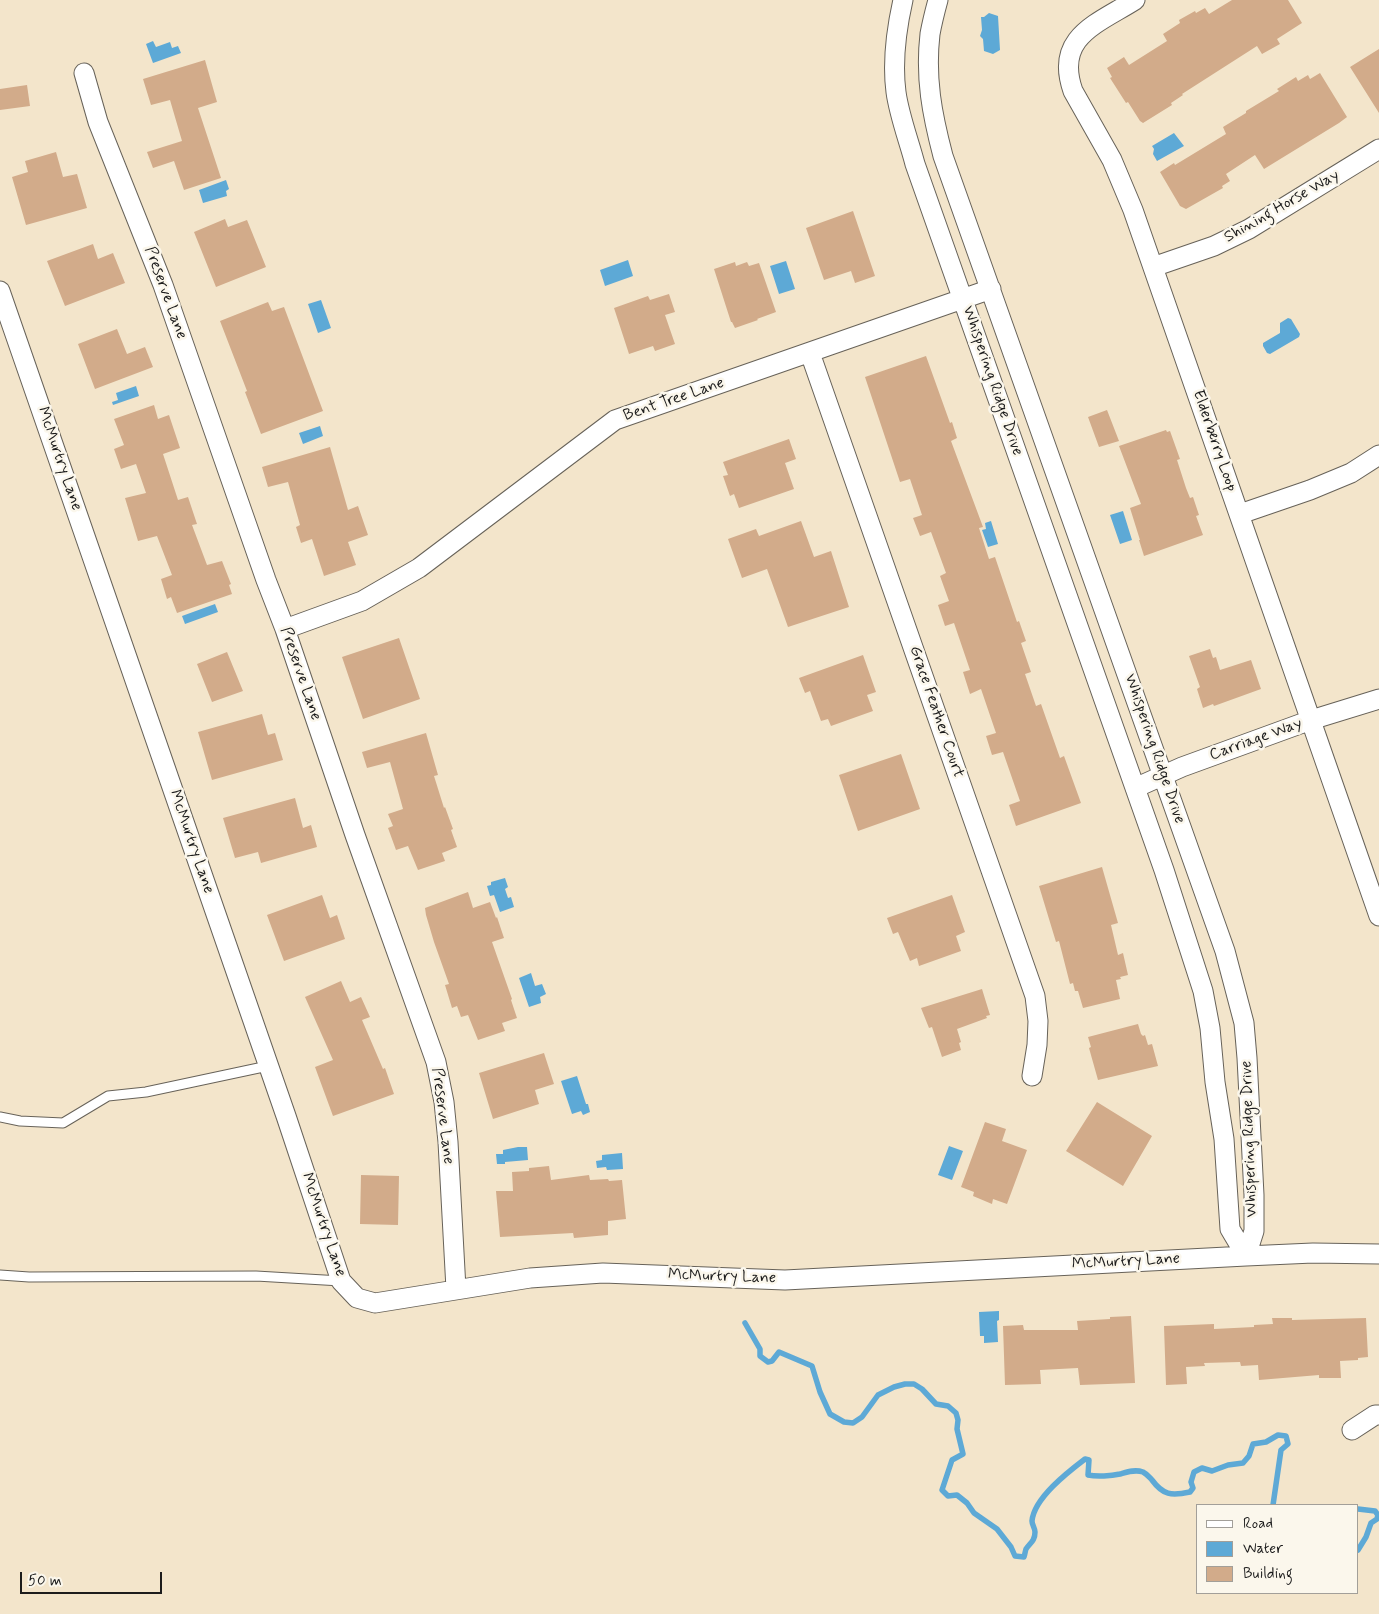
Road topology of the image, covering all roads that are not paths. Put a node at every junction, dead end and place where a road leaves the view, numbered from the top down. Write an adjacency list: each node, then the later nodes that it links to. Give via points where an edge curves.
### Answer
1 (903, 0): 9 (street, Whispering Ridge Drive, via 894,62 896,94 914,164)
2 (938, 0): 7 (street, Whispering Ridge Drive, via 928,62 933,120)
3 (1135, 0): 6 (street, Elderberry Loop, via 1080,35 1068,56 1068,69 1073,90 1112,160)
4 (84, 73): 13 (street, Preserve Lane, via 98,122 163,285)
5 (1379, 149): 6 (street, Shining Horse Way, via 1249,229 1214,246)
6 (1153, 267): 12 (street, Elderberry Loop)
7 (991, 289): 9 (street, Bent Tree Lane); 16 (street, Whispering Ridge Drive)
8 (0, 292): 19 (street, McMurtry Lane)
9 (963, 300): 10 (street, Bent Tree Lane); 17 (street, Whispering Ridge Drive)
10 (810, 353): 13 (street, Bent Tree Lane, via 615,420 419,568 362,601); 20 (street, Grace Feather Court, via 1035,996 1038,1022)
11 (1379, 455): 12 (street, via 1351,473)
12 (1240, 514): 15 (street, Elderberry Loop)
13 (285, 629): 26 (street, Preserve Lane, via 436,1062 448,1142)
14 (1379, 699): 15 (street, Carriage Way)
15 (1311, 720): 16 (street, Carriage Way); 18 (street, Elderberry Loop)
16 (1163, 776): 17 (street, Carriage Way); 23 (street, Whispering Ridge Drive, via 1225,951 1244,1023 1254,1195 1254,1231)
17 (1135, 788): 23 (street, Whispering Ridge Drive, via 1203,992 1224,1140 1230,1229)
18 (1379, 916)
19 (268, 1066): 21 (lane, via 146,1092 108,1096 63,1123); 25 (street, McMurtry Lane)
20 (1032, 1076)
21 (0, 1117)
22 (1379, 1254): 23 (street, McMurtry Lane)
23 (1246, 1256): 26 (street, McMurtry Lane, via 785,1280 603,1273 530,1278)
24 (0, 1275): 25 (lane, via 256,1276)
25 (341, 1282): 26 (street, McMurtry Lane, via 357,1298 375,1303)
26 (456, 1289)
27 (1379, 1415): 28 (street)
28 (1352, 1430)

